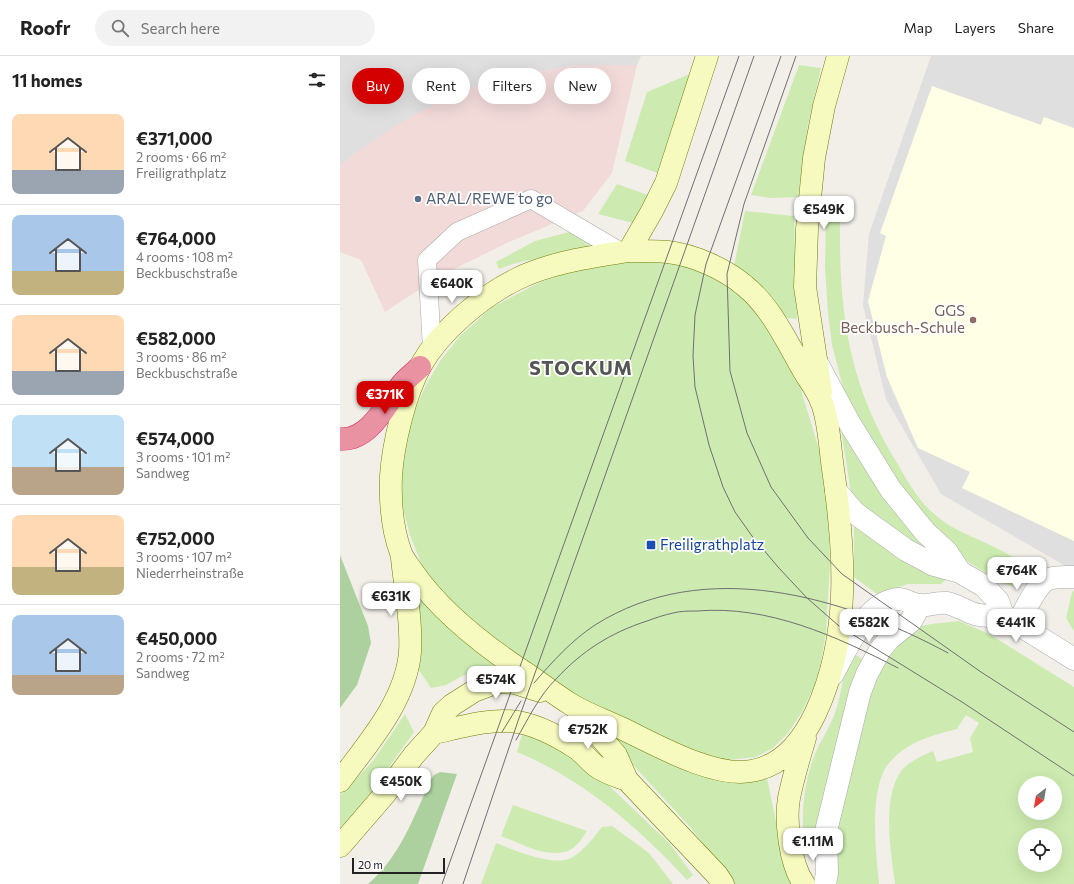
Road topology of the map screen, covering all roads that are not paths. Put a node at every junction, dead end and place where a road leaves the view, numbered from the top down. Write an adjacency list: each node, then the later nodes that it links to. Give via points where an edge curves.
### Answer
1 (706, 56): 3 (main road, via 666,183 652,211)
2 (838, 56): 5 (main road, via 824,106 814,158 807,229 805,287)
3 (625, 251): 4 (main road, via 555,265 519,278 480,302); 4 (lane, via 531,199 457,232 428,260); 7 (main road, via 668,252 683,256 706,264 742,283 765,307)
4 (432, 349): 6 (main road)
5 (816, 360): 7 (main road); 11 (street, via 850,424 890,490 926,533 947,552)
6 (420, 367): 8 (highway, via 402,384 380,416 368,428 349,440); 10 (main road, via 399,428 391,475 391,510)
7 (822, 403): 9 (main road)
8 (340, 439)
9 (836, 491): 11 (street, via 855,513 906,550 934,565); 16 (main road, via 841,536 840,607 838,639)
10 (401, 554): 17 (main road, via 424,588 458,621 492,650); 21 (main road, via 410,652 403,681 396,700 373,737)
11 (960, 572): 14 (street, via 984,586 998,601)
12 (1074, 577): 14 (street, via 1046,581)
13 (920, 605): 14 (street, via 947,603 974,614); 16 (street, via 900,599 884,603 868,616 849,644); 25 (street, via 911,621 880,650 860,692 826,831 827,873)
14 (1010, 620): 15 (street)
15 (1074, 660)
16 (827, 686): 18 (main road)
17 (568, 702): 18 (main road, via 677,754 704,765 730,771 763,769 794,748); 19 (main road, via 515,683 498,682 474,691 452,705 443,713); 20 (main road, via 616,755)
18 (807, 729): 24 (main road, via 789,799 792,855)
19 (434, 734): 20 (main road, via 485,721 526,723 558,736 578,749 596,766); 22 (main road)
20 (627, 780): 23 (main road)
21 (340, 781)
22 (340, 846)
23 (723, 884)
24 (804, 884)
25 (824, 884)

